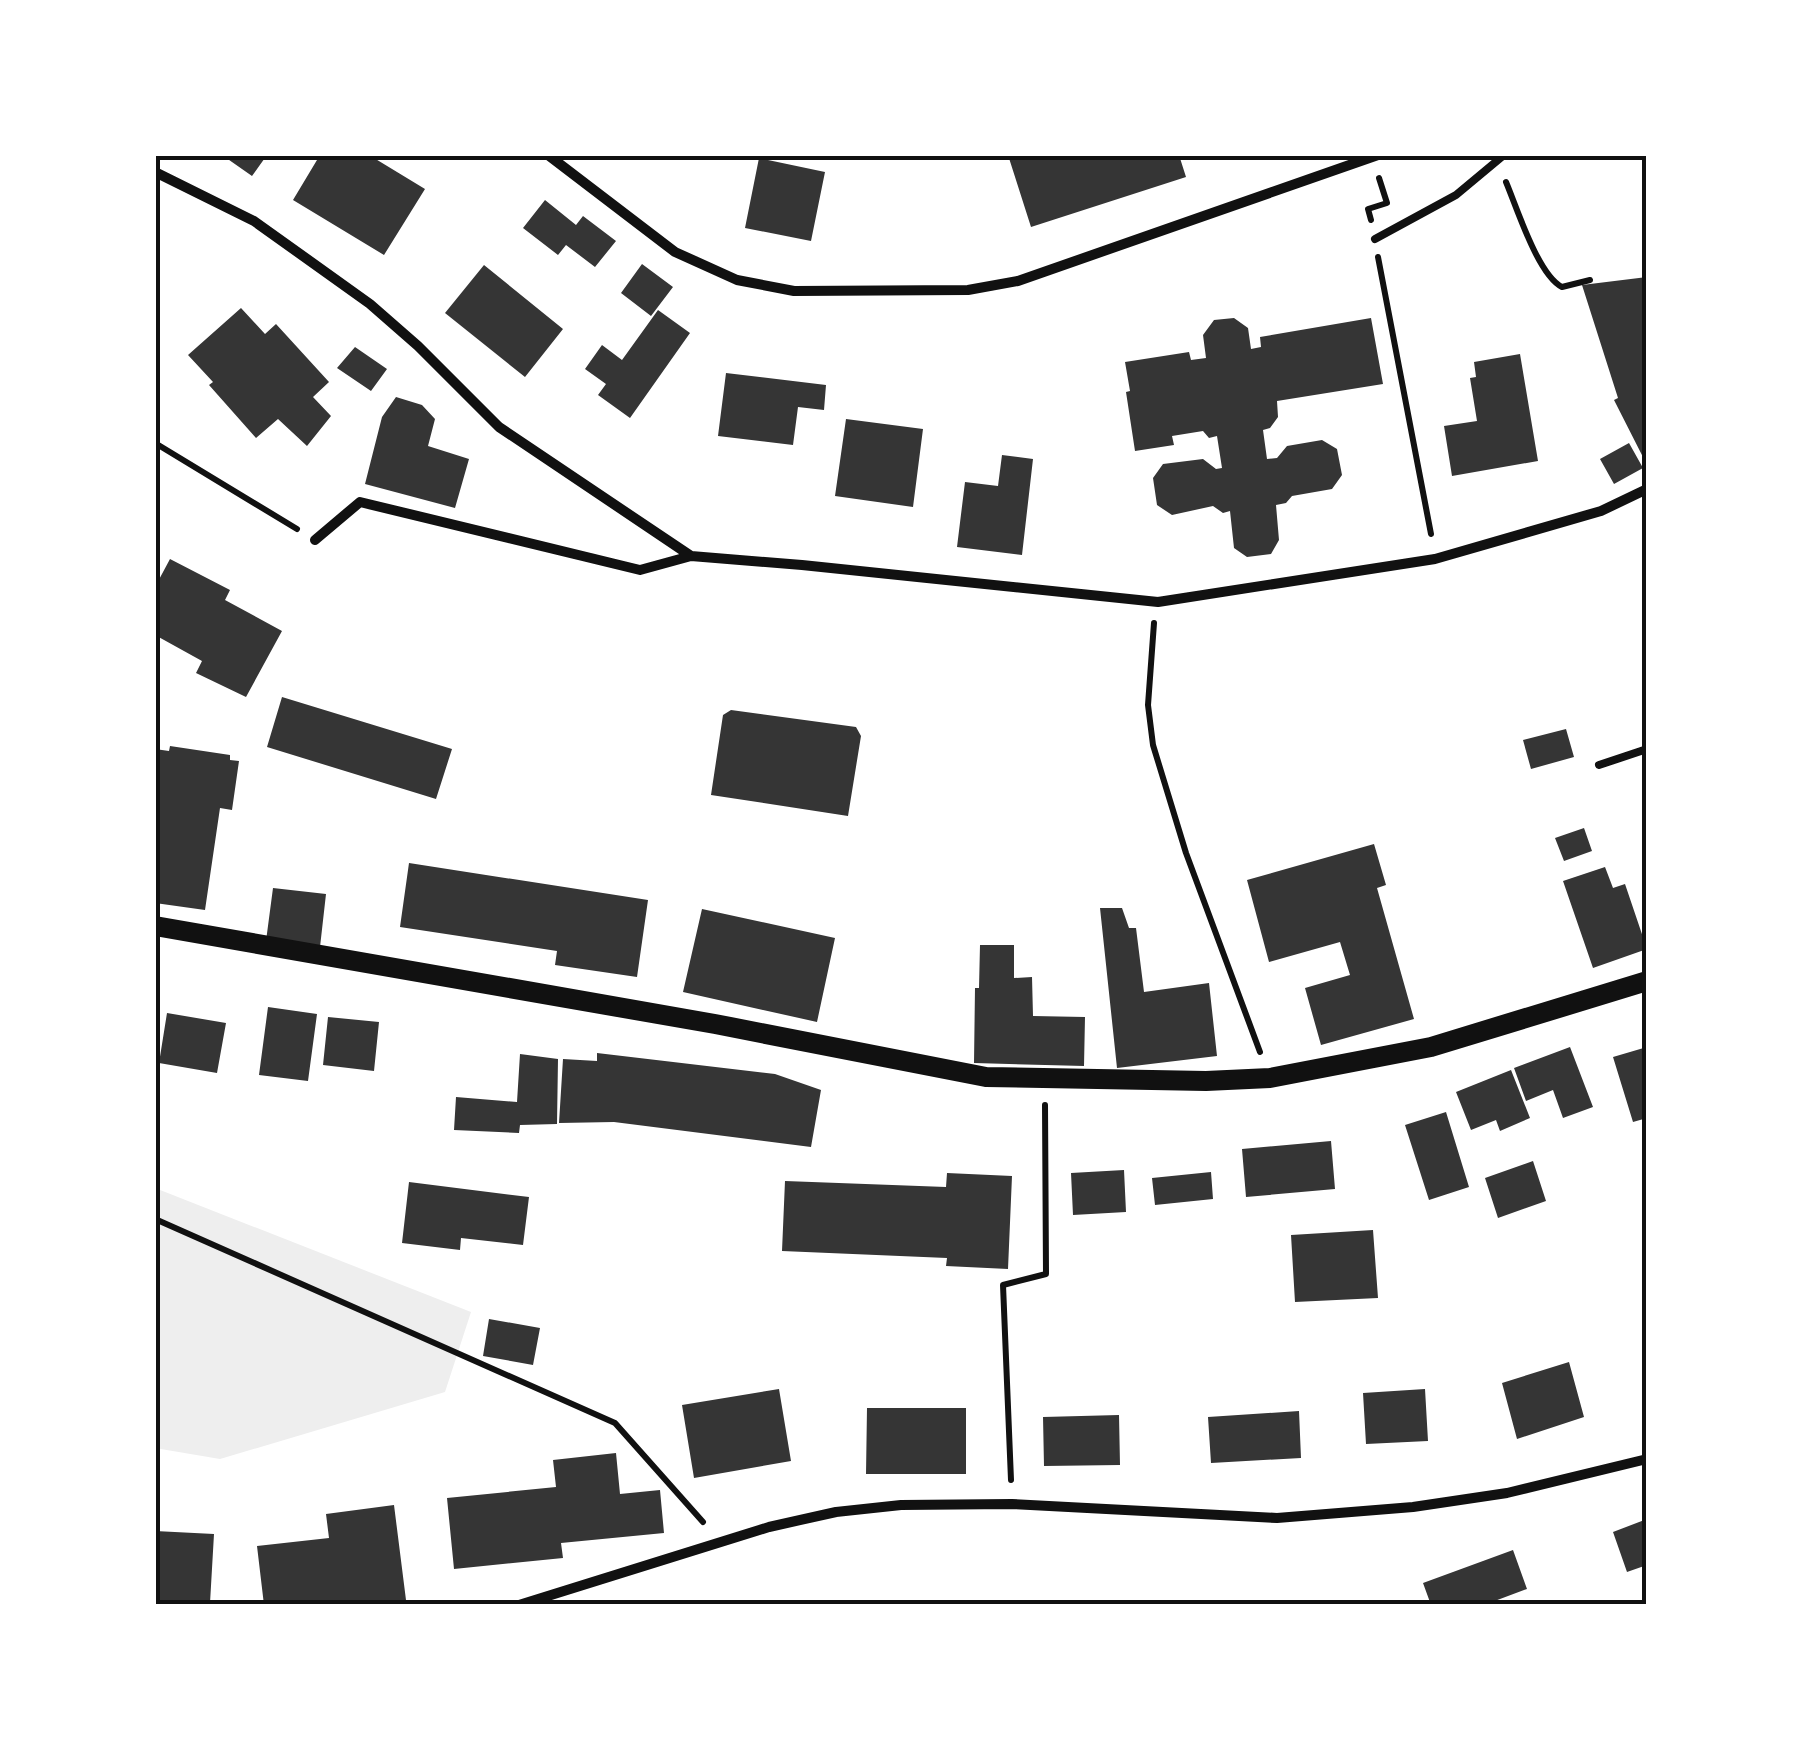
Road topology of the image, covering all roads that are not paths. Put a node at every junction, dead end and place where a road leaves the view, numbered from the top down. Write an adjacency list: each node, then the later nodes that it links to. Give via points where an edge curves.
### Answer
1 (548, 155): 2 (street, via 675,252 737,280 794,291 968,290 1018,280)
2 (1375, 156)
3 (1501, 159): 5 (lane, via 1456,195)
4 (155, 172): 8 (street, via 269,231 370,304 499,427)
5 (1375, 239)
6 (1647, 489): 8 (street, via 1601,511 1435,560 1158,602)
7 (315, 540): 8 (street, via 360,502 640,570)
8 (691, 556)
9 (1647, 749): 10 (lane)
10 (1599, 764)
11 (155, 926): 12 (main road, via 967,1075 1045,1079 1270,1078 1431,1047)
12 (1647, 980)
13 (1647, 1458): 14 (street, via 1506,1493 1277,1518 1012,1504 836,1512)
14 (518, 1605)

